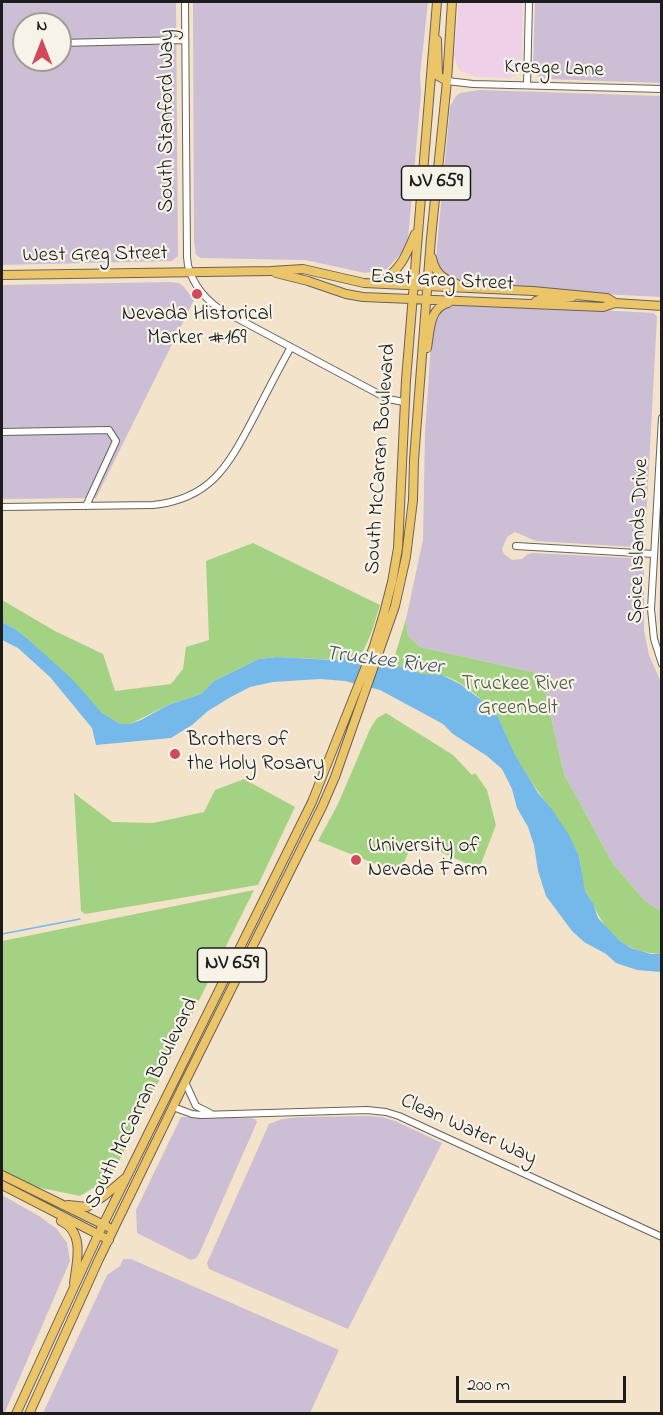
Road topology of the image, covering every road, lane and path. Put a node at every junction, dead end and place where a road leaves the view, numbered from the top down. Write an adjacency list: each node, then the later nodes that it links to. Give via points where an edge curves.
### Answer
1 (185, 2): 6 (street, South Stanford Way)
2 (437, 2): 5 (main road, South McCarran Boulevard / NV 659)
3 (452, 2): 8 (main road, South McCarran Boulevard / NV 659)
4 (529, 2): 9 (street)
5 (435, 17): 8 (main road, via 438,76); 11 (main road, South McCarran Boulevard / NV 659)
6 (185, 40): 7 (street); 14 (street, South Stanford Way)
7 (72, 43)
8 (447, 81): 9 (street, Kresge Lane); 12 (main road, South McCarran Boulevard / NV 659)
9 (527, 85): 10 (street, Kresge Lane)
10 (662, 90)
11 (418, 227): 16 (main road, via 400,265 393,275); 17 (main road, South McCarran Boulevard / NV 659)
12 (430, 246): 18 (main road, South McCarran Boulevard / NV 659); 19 (main road, via 434,267 441,276)
13 (271, 271): 14 (main road, East Greg Street); 16 (main road, East Greg Street, via 303,269); 21 (main road, East Greg Street, via 346,294)
14 (189, 272): 15 (main road, West Greg Street); 27 (street, South Stanford Way, via 203,295 218,308)
15 (2, 275)
16 (379, 283): 17 (main road, East Greg Street)
17 (414, 284): 18 (main road, East Greg Street); 21 (main road, South McCarran Boulevard / NV 659)
18 (427, 285): 19 (main road, East Greg Street); 22 (main road, South McCarran Boulevard / NV 659)
19 (467, 287): 20 (main road, East Greg Street)
20 (581, 295): 24 (main road, East Greg Street, via 607,298); 25 (main road, via 541,298)
21 (413, 299): 22 (main road, East Greg Street); 29 (main road, South McCarran Boulevard / NV 659)
22 (426, 300): 23 (main road, East Greg Street); 28 (main road, South McCarran Boulevard / NV 659)
23 (466, 302): 25 (main road, East Greg Street); 28 (main road, via 447,303 434,312)
24 (615, 303): 25 (main road, East Greg Street, via 603,307); 26 (main road, East Greg Street)
25 (534, 304)
26 (662, 306)
27 (291, 347): 29 (street, South Stanford Way, via 388,399); 32 (street, via 231,459 210,483 189,496 164,504)
28 (419, 390): 36 (main road, South McCarran Boulevard / NV 659, via 406,557 395,606)
29 (405, 402): 36 (main road, South McCarran Boulevard / NV 659, via 396,564)
30 (662, 418): 35 (street, Spice Islands Drive)
31 (2, 432): 32 (street, via 109,430 116,441)
32 (86, 506): 33 (street)
33 (2, 507)
34 (516, 546): 35 (street)
35 (654, 554): 37 (street, Spice Islands Drive, via 651,619)
36 (377, 646): 38 (main road, South McCarran Boulevard / NV 659)
37 (662, 664)
38 (357, 702): 39 (main road, South McCarran Boulevard / NV 659); 40 (main road, South McCarran Boulevard / NV 659, via 335,777)
39 (296, 837): 40 (main road); 44 (main road, South McCarran Boulevard / NV 659)
40 (305, 842): 41 (main road, South McCarran Boulevard / NV 659)
41 (185, 1082): 42 (main road, South McCarran Boulevard / NV 659); 43 (street, via 196,1106)
42 (173, 1107): 43 (street, Clean Water Way, via 196,1115); 50 (main road, South McCarran Boulevard / NV 659)
43 (213, 1113): 52 (street, Clean Water Way, via 367,1110 393,1114)
44 (129, 1174): 47 (main road, via 87,1208); 49 (main road, South McCarran Boulevard / NV 659)
45 (2, 1175): 47 (main road)
46 (2, 1185): 48 (main road)
47 (48, 1199): 49 (main road)
48 (36, 1203): 51 (main road); 54 (main road, via 76,1234)
49 (103, 1225): 50 (main road); 51 (main road, South McCarran Boulevard / NV 659)
50 (114, 1229): 53 (main road, South McCarran Boulevard / NV 659)
51 (98, 1235): 53 (main road); 54 (main road, South McCarran Boulevard / NV 659)
52 (662, 1237)
53 (109, 1240): 56 (main road, South McCarran Boulevard / NV 659)
54 (73, 1290): 55 (main road, South McCarran Boulevard / NV 659)
55 (16, 1413)
56 (29, 1413)

